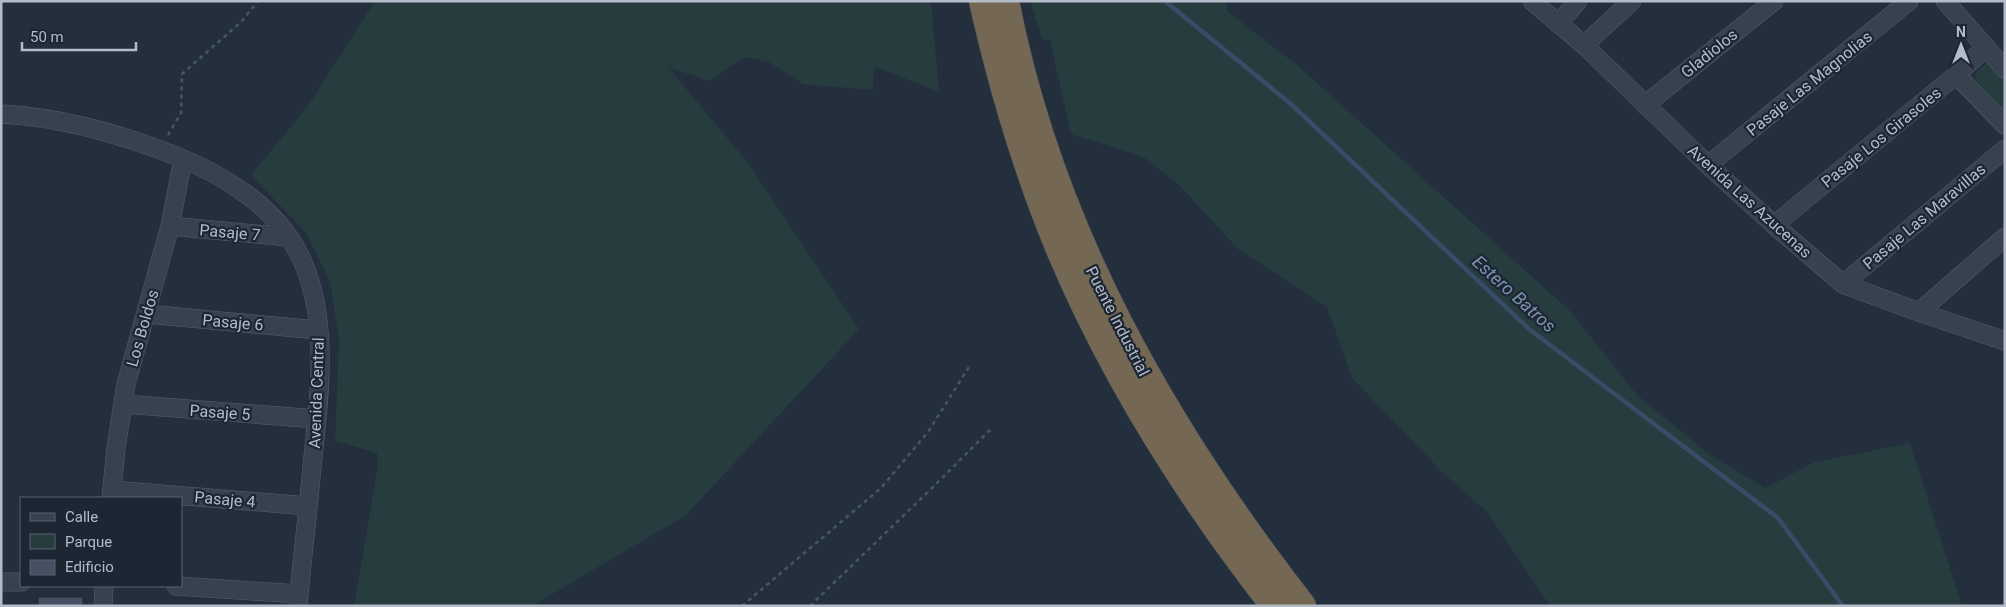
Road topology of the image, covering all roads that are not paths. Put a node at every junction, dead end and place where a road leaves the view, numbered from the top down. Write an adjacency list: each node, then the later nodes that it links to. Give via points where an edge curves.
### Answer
1 (983, 1): 25 (highway, Puente Industrial, via 1002,80 1028,162 1060,247)
2 (1005, 1): 25 (highway, Puente Industrial, via 1042,141 1072,222)
3 (1532, 1): 9 (street, Avenida Las Azucenas)
4 (1578, 1): 9 (street)
5 (1632, 1): 10 (street)
6 (1774, 1): 14 (street, Gladiolos)
7 (1909, 1): 19 (street, Pasaje Las Magnolias)
8 (1945, 1): 11 (street)
9 (1558, 24): 10 (street, Avenida Las Azucenas)
10 (1584, 45): 14 (street, Avenida Las Azucenas)
11 (1986, 47): 12 (street); 13 (street, Pasaje Los Girasoles)
12 (2005, 69)
13 (1956, 75): 16 (street); 20 (street, Pasaje Los Girasoles)
14 (1645, 105): 19 (street, Avenida Las Azucenas)
15 (1, 114): 18 (street, Avenida Central, via 54,121 114,135)
16 (2005, 125)
17 (2005, 148): 24 (street, Pasaje Las Maravillas)
18 (183, 159): 21 (street, Los Boldos); 22 (street, Avenida Central, via 242,191)
19 (1708, 165): 20 (street, Avenida Las Azucenas)
20 (1774, 225): 24 (street, Avenida Las Azucenas)
21 (170, 226): 22 (street, Pasaje 7); 27 (street, Los Boldos)
22 (289, 237): 28 (street, Avenida Central, via 310,282)
23 (2005, 237): 26 (street)
24 (1843, 284): 26 (street, Avenida Las Azucenas)
25 (1096, 304): 42 (highway, Puente Industrial, via 1138,407 1225,539); 43 (highway, Puente Industrial, via 1201,466)
26 (1919, 312): 29 (street, Avenida Las Azucenas)
27 (147, 314): 28 (street, Pasaje 6); 30 (street, Los Boldos)
28 (318, 330): 31 (street, Avenida Central)
29 (2005, 340)
30 (122, 404): 31 (street, Pasaje 5); 32 (street, Los Boldos)
31 (317, 419): 35 (street, Avenida Central)
32 (112, 494): 33 (street, Pasaje 4)
33 (161, 497)
34 (182, 498): 35 (street, Pasaje 4)
35 (308, 506): 40 (street, Avenida Central)
36 (1, 582): 37 (street)
37 (20, 582)
38 (104, 587): 41 (street)
39 (182, 587): 40 (street)
40 (299, 600)
41 (102, 606)
42 (1275, 606)
43 (1302, 606)

